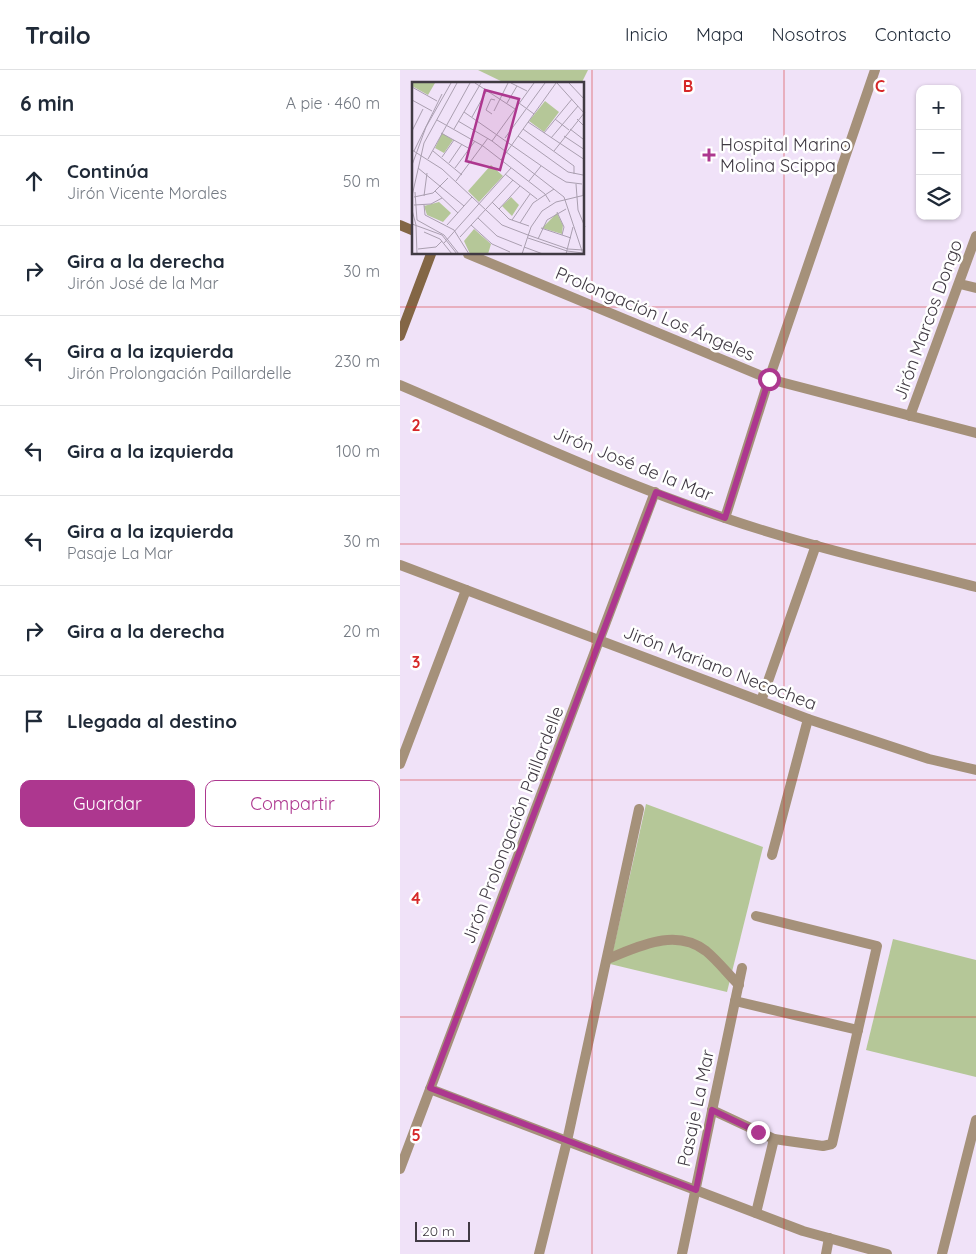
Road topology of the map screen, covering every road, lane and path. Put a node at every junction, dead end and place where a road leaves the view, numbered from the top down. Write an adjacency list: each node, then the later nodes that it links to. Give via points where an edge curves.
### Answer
1 (875, 70): 10 (street)
2 (400, 225): 3 (street)
3 (412, 230)
4 (976, 236): 7 (street, Jirón Marcos Dongo)
5 (431, 255): 9 (street)
6 (470, 255): 10 (street, Prolongación Los Ángeles)
7 (960, 284): 8 (street); 12 (street, Jirón Marcos Dongo)
8 (976, 288)
9 (400, 336)
10 (769, 379): 12 (street, Prolongación Los Ángeles); 15 (street)
11 (400, 385): 14 (street, Jirón José de la Mar)
12 (910, 416): 13 (street, Prolongación Los Ángeles)
13 (976, 433)
14 (656, 492): 15 (street, Jirón José de la Mar); 20 (street, Jirón Prolongación Paillardelle)
15 (725, 518): 16 (street, Jirón José de la Mar)
16 (816, 545): 18 (street, Jirón José de la Mar); 21 (street)
17 (400, 564): 19 (street, Jirón Mariano Necochea)
18 (976, 588)
19 (466, 590): 20 (street, Jirón Mariano Necochea); 23 (street)
20 (600, 640): 21 (street, Jirón Mariano Necochea); 33 (street, Jirón Prolongación Paillardelle)
21 (761, 701): 22 (street, Jirón Mariano Necochea)
22 (808, 719): 24 (street, Jirón Mariano Necochea, via 929,759); 26 (street)
23 (400, 764)
24 (976, 770)
25 (639, 809): 28 (street)
26 (772, 855)
27 (756, 916): 32 (street, via 877,946)
28 (607, 959): 30 (street, via 670,938 705,950); 37 (street)
29 (742, 968): 30 (street, Pasaje La Mar)
30 (739, 985): 31 (street, Pasaje La Mar)
31 (736, 1001): 32 (street); 34 (street, Pasaje La Mar)
32 (858, 1030): 36 (street, via 832,1144 823,1146)
33 (430, 1088): 37 (street); 38 (street, Jirón Prolongación Paillardelle)
34 (712, 1110): 36 (street); 39 (street, Pasaje La Mar)
35 (976, 1120): 46 (street)
36 (774, 1139): 40 (street)
37 (567, 1141): 39 (street); 42 (street)
38 (400, 1169)
39 (696, 1190): 40 (street); 43 (street, Pasaje La Mar)
40 (756, 1213): 41 (street)
41 (829, 1238): 44 (street); 45 (street)
42 (539, 1254)
43 (682, 1254)
44 (826, 1254)
45 (887, 1254)
46 (942, 1254)

